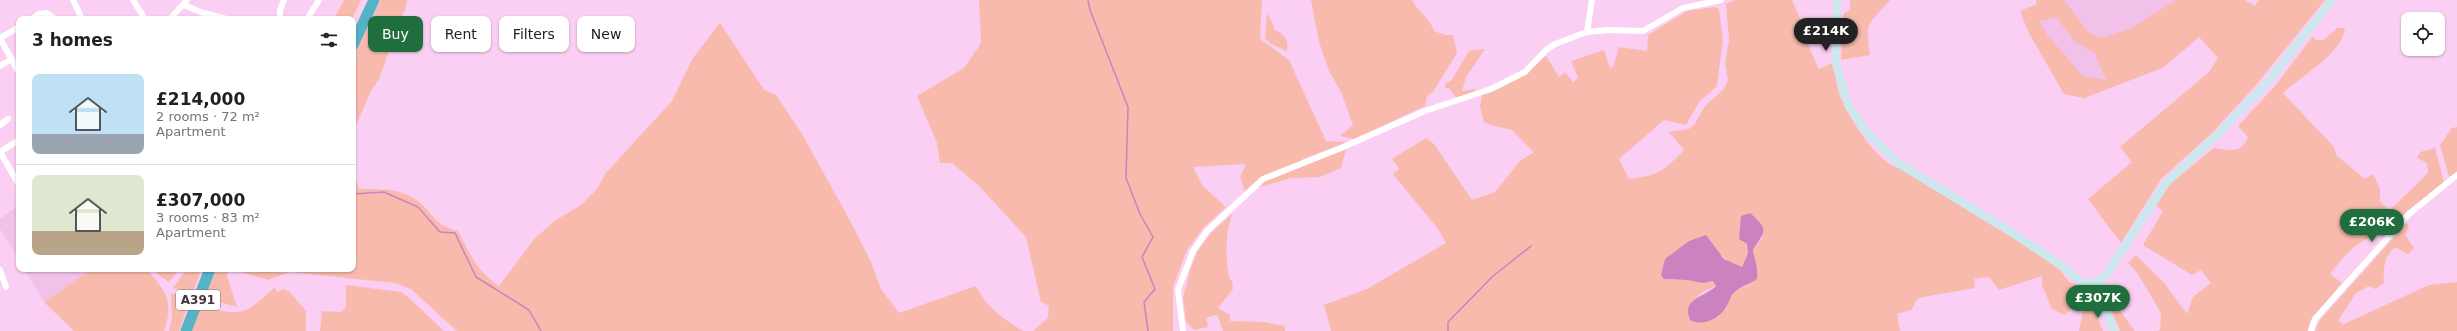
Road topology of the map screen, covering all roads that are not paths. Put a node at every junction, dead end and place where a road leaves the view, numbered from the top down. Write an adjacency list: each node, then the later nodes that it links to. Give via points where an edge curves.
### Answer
1 (73, 0): 13 (street)
2 (133, 0): 14 (street)
3 (284, 0): 17 (street)
4 (319, 0): 18 (street)
5 (374, 0): 22 (highway)
6 (1592, 0): 20 (street)
7 (1721, 0): 20 (street, via 1683,8 1643,31)
8 (1837, 0): 34 (street, via 1836,64 1848,105 1873,139 1898,163 2065,268)
9 (2332, 0): 33 (street, via 2267,83 2166,183 2108,272)
10 (186, 2): 15 (street); 16 (street, via 203,13)
11 (37, 16): 12 (street, via 47,13)
12 (51, 16)
13 (81, 16)
14 (143, 16)
15 (173, 16)
16 (215, 16)
17 (280, 16)
18 (309, 16)
19 (16, 29): 21 (street)
20 (1587, 32): 38 (street, via 1555,44 1525,72 1491,89 1425,111 1263,179 1207,231 1193,251 1178,290)
21 (0, 38): 23 (street)
22 (356, 39)
23 (12, 59): 24 (street); 25 (street)
24 (0, 66)
25 (16, 67)
26 (8, 120): 27 (street)
27 (2, 126)
28 (14, 140): 30 (street, via 0,152)
29 (2457, 174): 40 (street, via 2409,214 2315,319)
30 (16, 180)
31 (0, 270): 35 (street)
32 (209, 272): 37 (highway, A391)
33 (2098, 283): 34 (street, via 2094,281); 36 (street, via 2102,288)
34 (2085, 285): 36 (street, via 2086,298)
35 (6, 287)
36 (2100, 298): 39 (street)
37 (186, 331)
38 (1183, 331)
39 (2115, 331)
40 (2311, 331)

